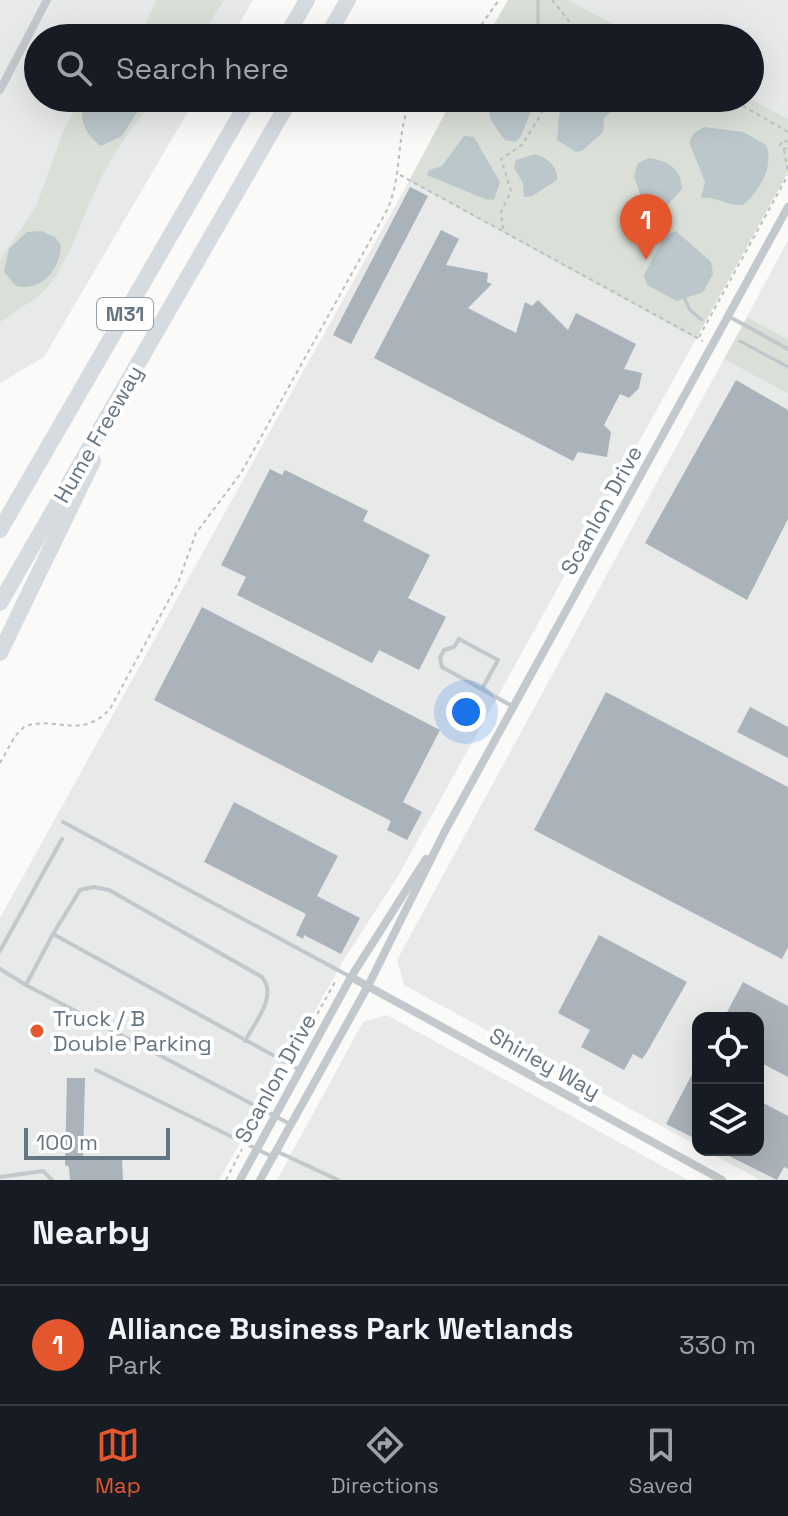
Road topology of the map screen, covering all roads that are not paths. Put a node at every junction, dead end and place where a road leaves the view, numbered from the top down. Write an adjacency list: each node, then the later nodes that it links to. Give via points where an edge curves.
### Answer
1 (47, 0): 4 (street)
2 (307, 0): 5 (highway)
3 (348, 0): 6 (highway)
4 (34, 24)
5 (293, 24)
6 (334, 24)
7 (24, 44): 8 (street)
8 (0, 90)
9 (242, 112): 15 (highway, Hume Freeway / M31)
10 (283, 112): 13 (highway, Hume Freeway / M31)
11 (788, 207): 12 (street, Scanlon Drive)
12 (728, 316): 14 (lane); 19 (street, Scanlon Drive)
13 (148, 348): 16 (highway, Hume Freeway / M31); 17 (highway)
14 (788, 349)
15 (0, 530)
16 (0, 603)
17 (0, 653)
18 (482, 689): 18 (lane, via 442,667 444,650 459,639 498,660); 19 (lane)
19 (514, 707): 21 (street, Scanlon Drive)
20 (63, 822): 26 (lane)
21 (445, 831): 26 (street, Scanlon Drive); 28 (street, Scanlon Drive)
22 (62, 839): 24 (lane)
23 (53, 934): 27 (lane); 29 (lane); 29 (lane, via 80,890 109,890 262,977 267,999)
24 (0, 951)
25 (0, 969): 27 (lane)
26 (351, 977): 28 (street, Shirley Way); 31 (street, Scanlon Drive)
27 (26, 985): 32 (lane)
28 (368, 986): 33 (street, Scanlon Drive); 41 (street, Shirley Way)
29 (245, 1041): 31 (lane)
30 (96, 1070): 34 (lane)
31 (300, 1070): 32 (street, Scanlon Drive)
32 (275, 1116): 33 (lane); 34 (street, Scanlon Drive)
33 (291, 1125): 35 (street, Scanlon Drive)
34 (257, 1148): 35 (lane); 38 (street, Scanlon Drive)
35 (275, 1154): 39 (street, Scanlon Drive); 40 (lane)
36 (0, 1177): 37 (lane, via 43,1171)
37 (52, 1180)
38 (240, 1180)
39 (260, 1180)
40 (338, 1180)
41 (722, 1180)

